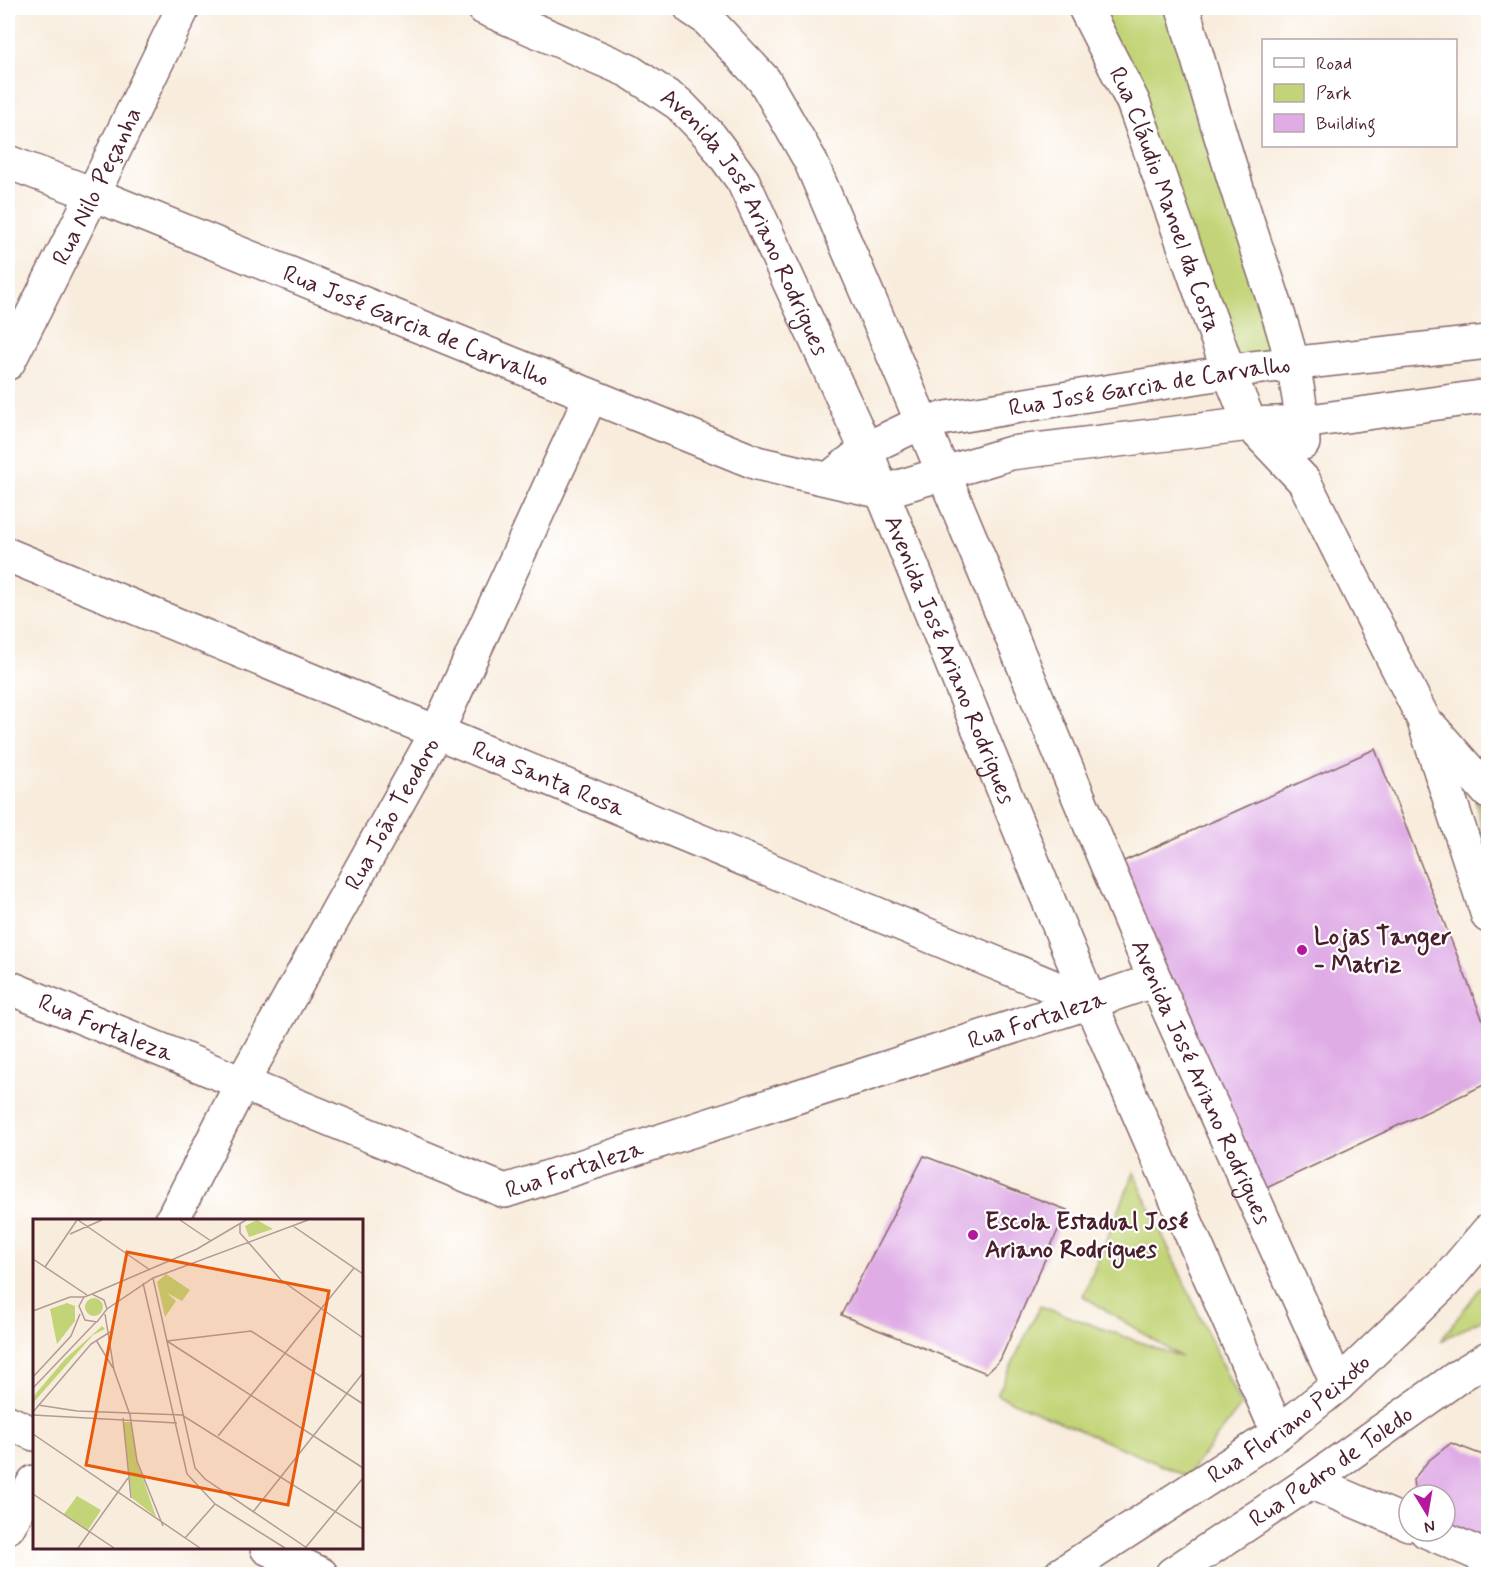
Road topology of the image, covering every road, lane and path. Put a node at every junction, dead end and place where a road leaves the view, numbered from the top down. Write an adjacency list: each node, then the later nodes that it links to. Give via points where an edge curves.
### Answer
1 (183, 8): 7 (street, Rua Nilo Peçanha)
2 (484, 8): 17 (street, Avenida José Ariano Rodrigues, via 629,71 679,104 710,136 743,181)
3 (691, 8): 14 (street, Avenida José Ariano Rodrigues, via 706,18 764,80 810,160)
4 (1085, 8): 11 (street, Rua Cláudio Manoel da Costa, via 1133,102)
5 (1183, 8): 10 (street, Rua Cláudio Manoel da Costa, via 1217,129)
6 (8, 162): 7 (street, Rua José Garcia de Carvalho)
7 (93, 194): 9 (street, Rua Nilo Peçanha); 12 (street, Rua José Garcia de Carvalho)
8 (1488, 342): 10 (street, Rua José Garcia de Carvalho)
9 (8, 363)
10 (1293, 364): 11 (street, Rua José Garcia de Carvalho); 15 (street, Rua Cláudio Manoel da Costa)
11 (1229, 372): 14 (street, Rua José Garcia de Carvalho); 16 (street, Rua Cláudio Manoel da Costa)
12 (591, 396): 19 (street, Rua José Garcia de Carvalho, via 757,463); 24 (street, Rua João Teodoro)
13 (1488, 396): 15 (street, Rua José Garcia de Carvalho)
14 (922, 422): 17 (street, Rua José Garcia de Carvalho); 18 (street, Avenida José Ariano Rodrigues)
15 (1303, 422): 16 (street, Rua José Garcia de Carvalho); 20 (street, Rua Cláudio Manoel da Costa)
16 (1250, 424): 18 (street, Rua José Garcia de Carvalho, via 1011,453); 20 (street, Rua Cláudio Manoel da Costa)
17 (866, 449): 19 (street, Rua José Garcia de Carvalho); 21 (street, Avenida José Ariano Rodrigues)
18 (943, 474): 21 (street, Rua José Garcia de Carvalho); 27 (street, Avenida José Ariano Rodrigues)
19 (829, 479): 21 (street, Rua José Garcia de Carvalho)
20 (1304, 481): 23 (street, Rua Cláudio Manoel da Costa)
21 (882, 492): 29 (street, Avenida José Ariano Rodrigues)
22 (8, 555): 24 (street, Rua Santa Rosa)
23 (1424, 718): 25 (street, Rua Cláudio Manoel da Costa); 26 (street, Rua Cláudio Manoel da Costa)
24 (437, 732): 29 (street, Rua Santa Rosa); 30 (street, Rua João Teodoro)
25 (1488, 792)
26 (1488, 916)
27 (1155, 980): 29 (street, Rua Fortaleza); 34 (street, Avenida José Ariano Rodrigues)
28 (8, 987): 30 (street, Rua Fortaleza)
29 (1090, 1002): 30 (street, Rua Fortaleza, via 505,1191); 36 (street, Avenida José Ariano Rodrigues)
30 (242, 1083): 31 (street, Rua João Teodoro)
31 (173, 1219)
32 (1488, 1232): 34 (street, Rua Floriano Peixoto, via 1445,1282)
33 (1488, 1358): 38 (street, Rua Pedro de Toledo)
34 (1338, 1385): 36 (street, Rua Floriano Peixoto)
35 (8, 1422): 37 (street)
36 (1278, 1433): 46 (street, Rua Floriano Peixoto)
37 (33, 1434)
38 (1310, 1482): 40 (street); 47 (street, Rua Pedro de Toledo)
39 (33, 1484): 41 (street)
40 (1397, 1519)
41 (8, 1527)
42 (1454, 1543): 44 (street)
43 (269, 1549): 45 (street)
44 (1488, 1558)
45 (321, 1575)
46 (1061, 1575)
47 (1172, 1575)

